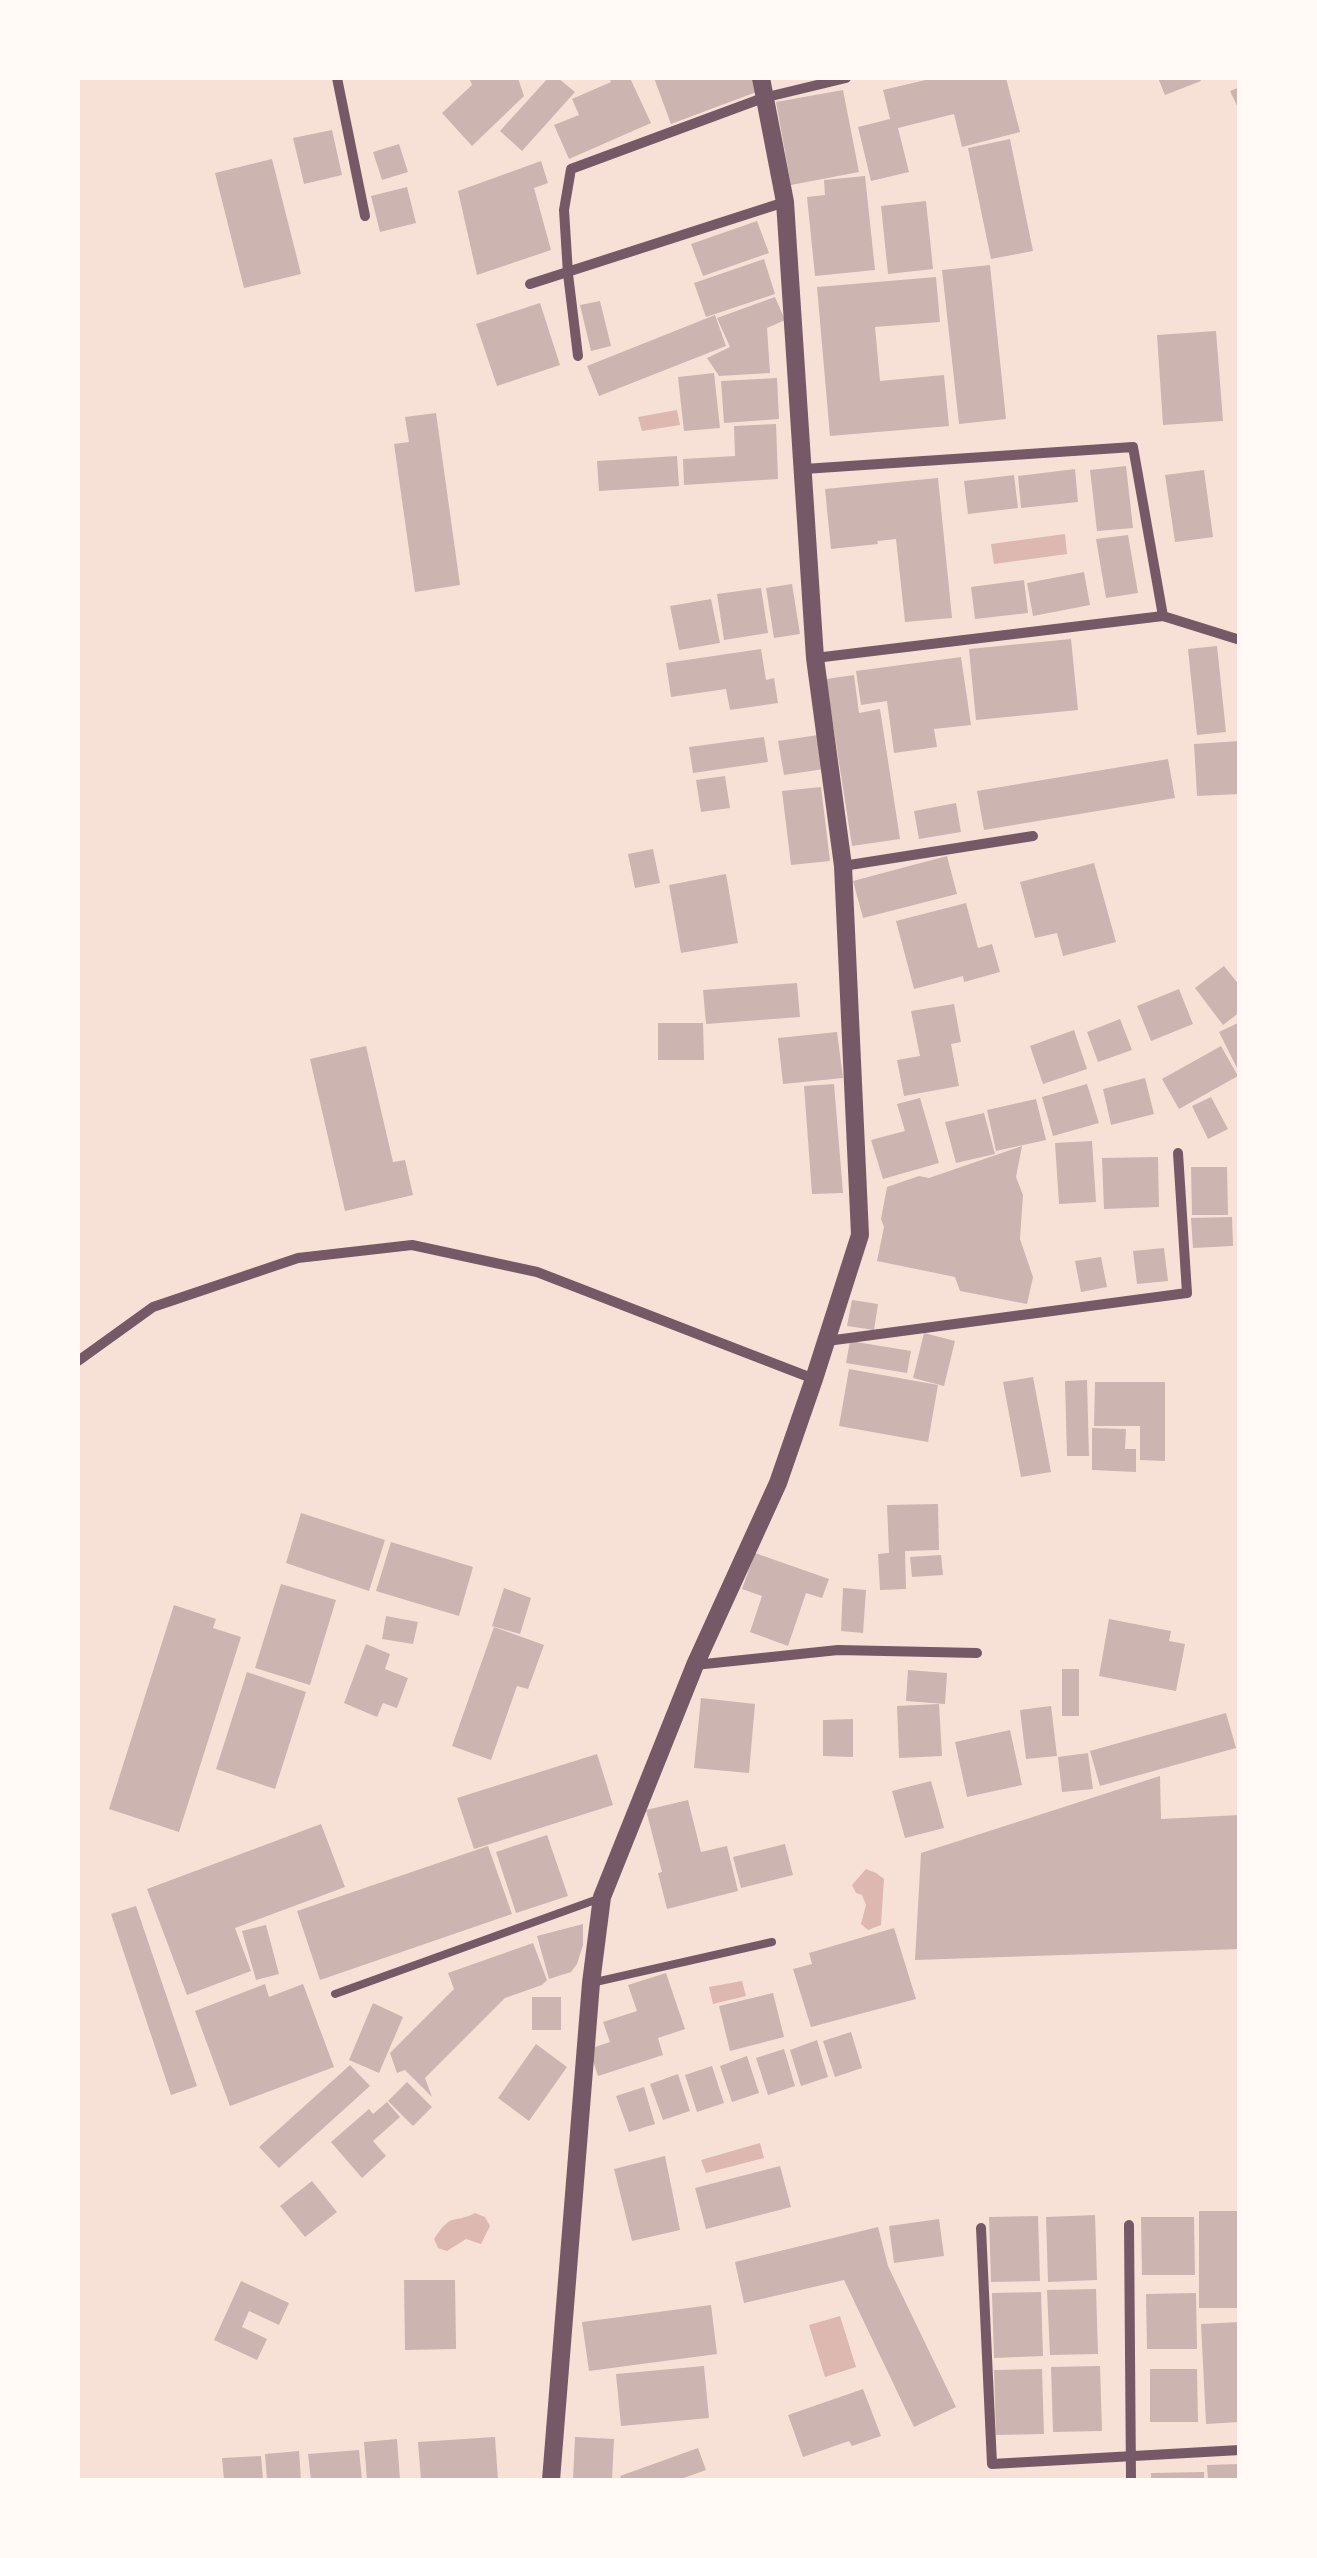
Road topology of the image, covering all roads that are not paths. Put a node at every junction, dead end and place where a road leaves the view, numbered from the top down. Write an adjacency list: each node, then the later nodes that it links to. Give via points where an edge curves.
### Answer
1 (337, 78): 6 (street)
2 (761, 78): 4 (street)
3 (846, 78): 4 (street)
4 (763, 98): 5 (street); 7 (street, via 570,169 564,210)
5 (785, 202): 7 (street); 10 (street)
6 (365, 216)
7 (568, 274): 8 (street); 9 (street)
8 (530, 284)
9 (578, 356)
10 (804, 469): 11 (street, via 1134,447); 13 (street)
11 (1162, 616): 12 (street); 13 (street)
12 (1240, 640)
13 (815, 658): 15 (street)
14 (1033, 836): 15 (street)
15 (843, 866): 17 (street, via 860,1235)
16 (1178, 1153): 17 (street, via 1187,1294)
17 (826, 1341): 19 (street)
18 (78, 1361): 19 (street, via 153,1307 298,1258 412,1245 536,1272)
19 (814, 1379): 21 (street, via 778,1483)
20 (977, 1653): 21 (street, via 838,1650)
21 (695, 1665): 22 (street)
22 (602, 1897): 24 (street); 25 (lane)
23 (772, 1942): 24 (lane)
24 (591, 1983): 30 (street)
25 (335, 1994)
26 (1129, 2224): 29 (street)
27 (981, 2228): 29 (street, via 992,2464)
28 (1240, 2450): 29 (street)
29 (1130, 2456): 31 (street)
30 (551, 2480)
31 (1131, 2480)

